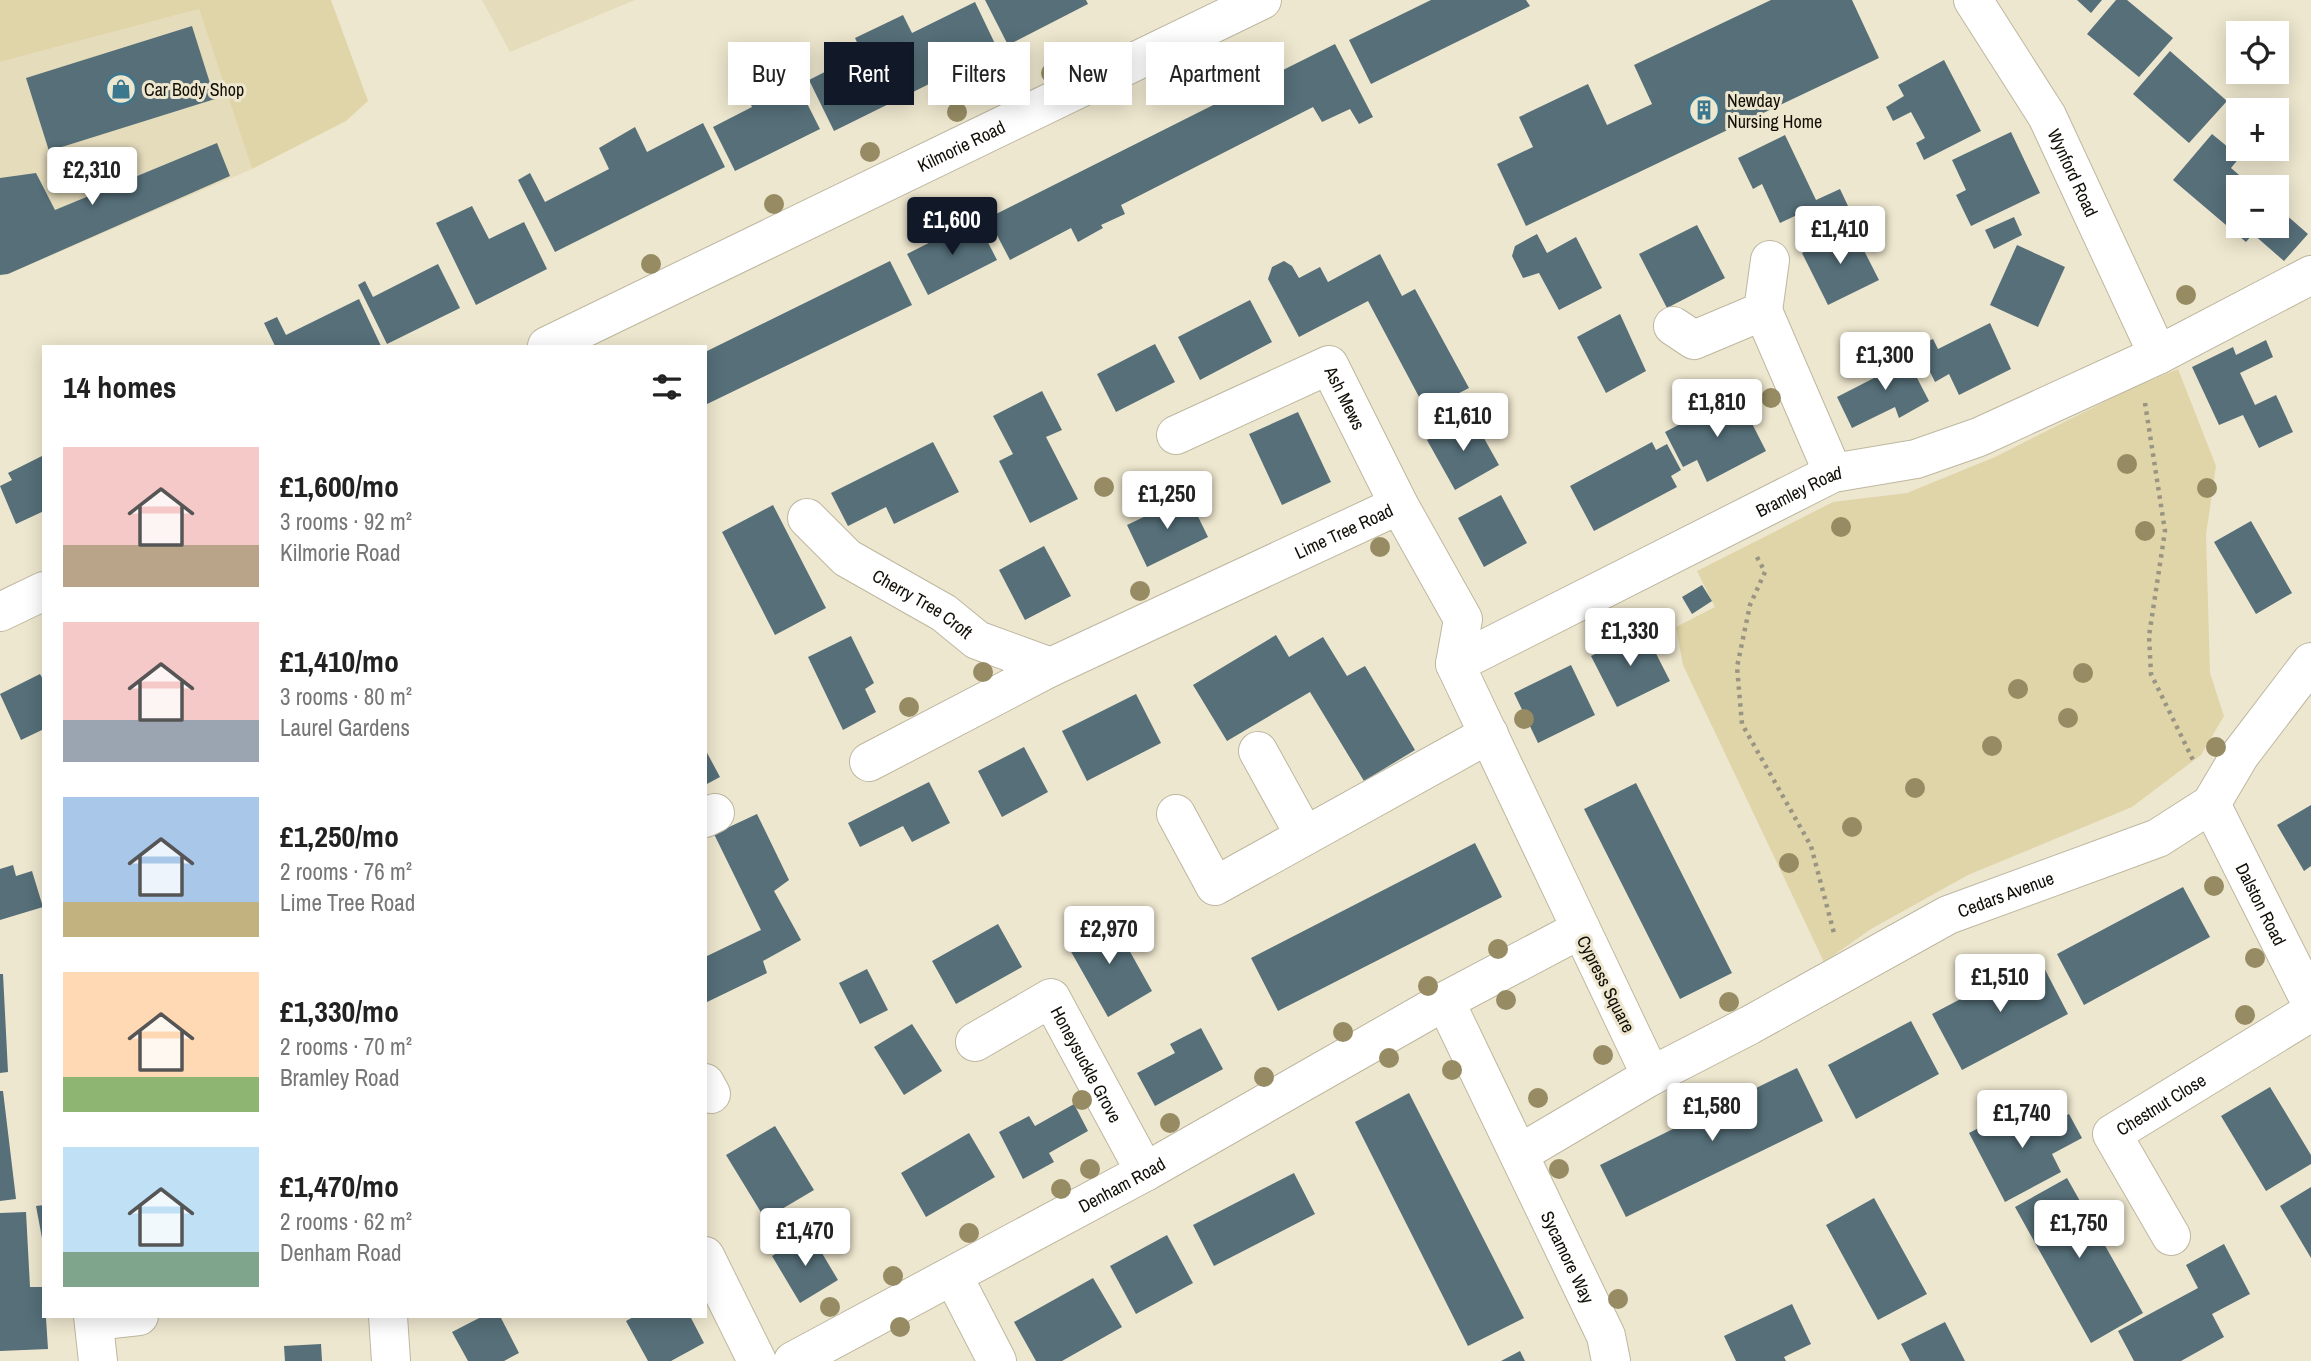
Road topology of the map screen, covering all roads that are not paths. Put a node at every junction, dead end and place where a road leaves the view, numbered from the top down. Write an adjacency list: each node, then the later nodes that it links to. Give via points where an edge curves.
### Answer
1 (1262, 0): 7 (street, Kilmorie Road)
2 (1973, 0): 8 (street, Wynford Road, via 2047,116)
3 (1770, 260): 5 (street)
4 (2311, 275): 8 (street, Bramley Road)
5 (1763, 311): 6 (street, via 1694,340); 10 (street)
6 (1673, 326)
7 (549, 345)
8 (2144, 361): 10 (street, Bramley Road, via 1979,437 1916,459)
9 (1176, 435): 11 (street, Ash Mews, via 1329,365)
10 (1833, 473): 16 (street, Bramley Road)
11 (1399, 505): 16 (street, Lime Tree Road, via 1463,619); 17 (street, Lime Tree Road)
12 (807, 518): 17 (street, Cherry Tree Croft, via 846,558 944,613 977,640)
13 (42, 592): 14 (street)
14 (0, 612)
15 (2311, 662): 21 (street, Cedars Avenue, via 2240,755)
16 (1455, 664): 18 (street)
17 (1051, 667): 20 (street, Lime Tree Road)
18 (1489, 734): 23 (street); 24 (street)
19 (1258, 751): 23 (street)
20 (869, 762)
21 (2211, 804): 26 (street, Dalston Road); 29 (street, Cedars Avenue, via 2158,838 1948,915)
22 (1176, 814): 23 (street, via 1215,886)
23 (1306, 836)
24 (1581, 929): 25 (street, Cypress Square); 29 (street, Cypress Square)
25 (1446, 1001): 30 (street); 31 (street, Denham Road)
26 (2311, 1003)
27 (2311, 1012): 32 (street, Chestnut Close, via 2112,1134)
28 (975, 1042): 31 (street, Honeysuckle Grove, via 1051,998)
29 (1651, 1076): 30 (street)
30 (1519, 1154): 42 (street, Sycamore Way, via 1606,1336)
31 (1145, 1172): 34 (street, Denham Road)
32 (2171, 1236)
33 (707, 1260): 39 (street)
34 (953, 1276): 40 (street, Denham Road); 41 (street)
35 (388, 1318): 38 (street)
36 (94, 1319): 37 (street)
37 (98, 1361)
38 (391, 1361)
39 (757, 1361)
40 (793, 1361)
41 (997, 1361)
42 (1611, 1361)

